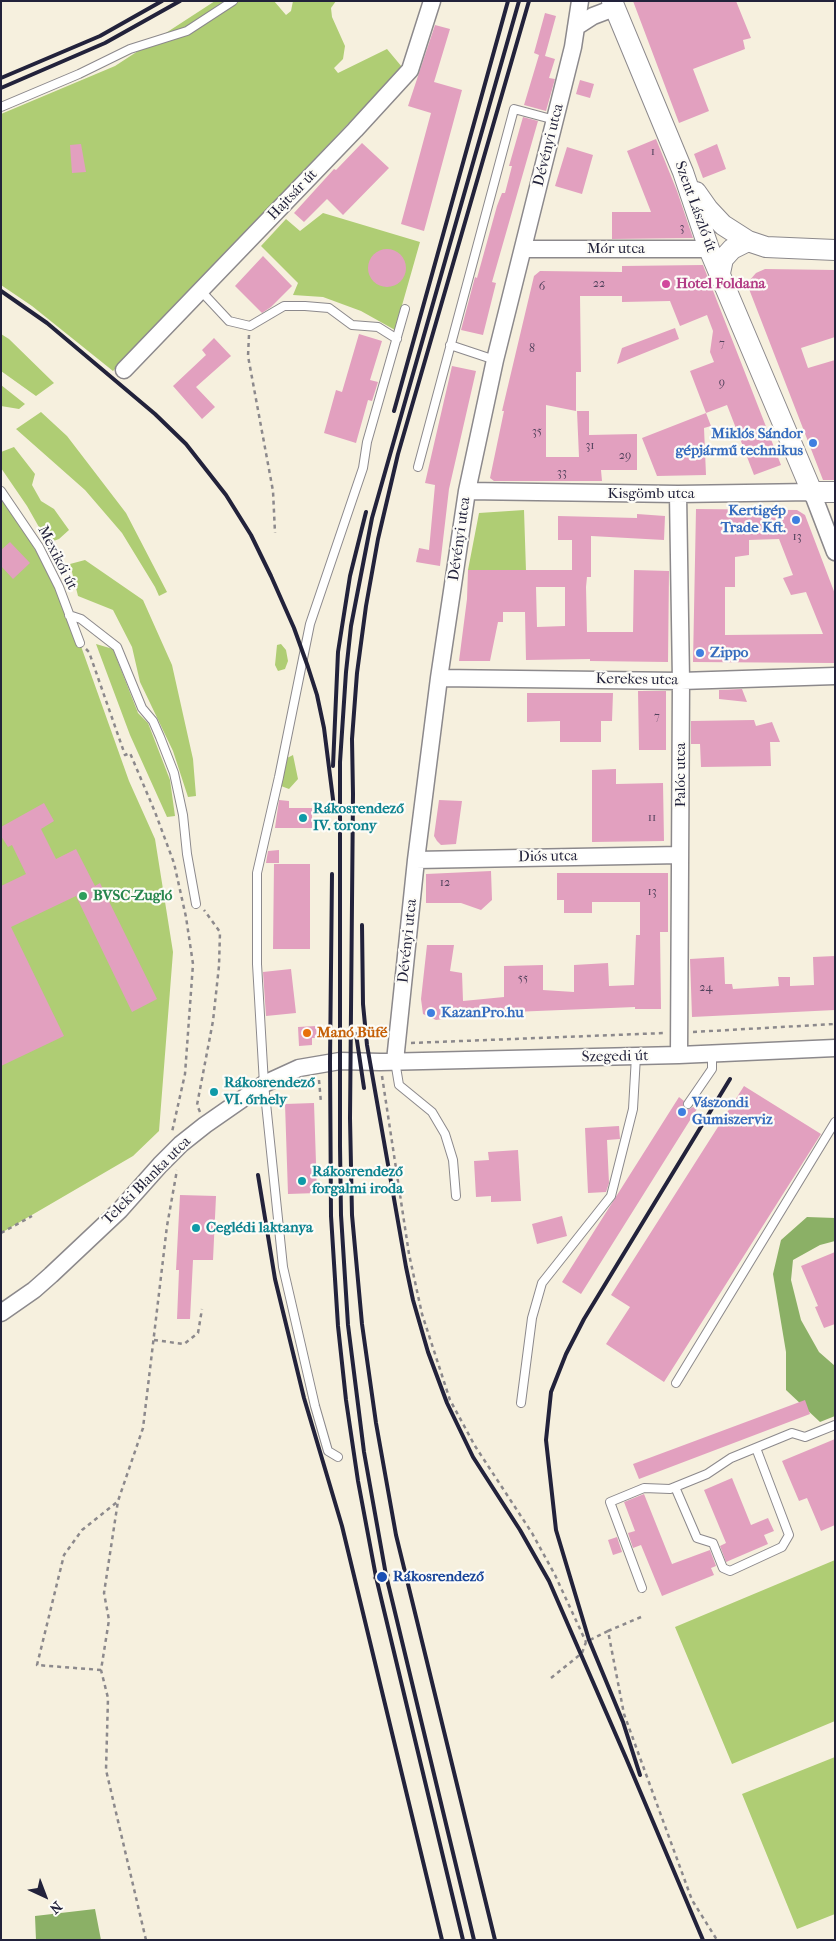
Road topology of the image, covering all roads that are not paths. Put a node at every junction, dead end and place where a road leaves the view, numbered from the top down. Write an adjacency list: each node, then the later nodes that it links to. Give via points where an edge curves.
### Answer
1 (234, 1): 6 (lane, via 187,31 130,49)
2 (432, 1): 14 (street, Hajtsár út, via 410,70)
3 (580, 1): 5 (street, Dévényi utca)
4 (613, 5): 5 (street); 8 (street, Szent László út)
5 (576, 27): 7 (street, Dévényi utca)
6 (1, 107)
7 (555, 120): 10 (street, Dévényi utca); 17 (lane, via 514,109)
8 (683, 172): 9 (street, via 723,225); 11 (street, Szent László út)
9 (748, 241): 12 (street, via 766,247); 13 (street, via 732,249 723,259)
10 (522, 249): 11 (street, Mór utca); 18 (street, Dévényi utca)
11 (709, 249): 13 (street, Szent László út)
12 (835, 250)
13 (720, 273): 23 (street, Szent László út)
14 (200, 290): 16 (lane, via 229,321 250,326 284,306 330,308 352,325 378,327); 19 (street, Hajtsár út)
15 (405, 308): 16 (lane)
16 (397, 339): 40 (lane, via 367,442 363,468 310,624 257,873 257,964)
17 (450, 345): 18 (lane); 20 (lane)
18 (495, 360): 22 (street, Dévényi utca)
19 (124, 370)
20 (418, 467)
21 (1, 491): 27 (lane, Mexikói út, via 38,547)
22 (466, 491): 25 (street, Kisgömb utca); 30 (street, Dévényi utca)
23 (812, 492): 24 (street, Kisgömb utca); 25 (street, Kisgömb utca); 26 (street, Szent László út)
24 (835, 492)
25 (678, 494): 31 (street, Palóc utca)
26 (835, 552)
27 (70, 615): 28 (lane, Mexikói út); 34 (lane, via 81,619 117,647 142,708 153,721 176,781)
28 (80, 643)
29 (835, 676): 31 (street, Kerekes utca)
30 (439, 678): 31 (street, Kerekes utca); 33 (street, Dévényi utca)
31 (681, 681): 32 (street, Palóc utca)
32 (680, 855): 33 (street, Diós utca); 37 (street, Palóc utca)
33 (416, 860): 39 (street, Dévényi utca, via 397,1043)
34 (196, 904)
35 (835, 1048): 36 (street, Szegedi út)
36 (712, 1054): 37 (street, Szegedi út); 41 (lane, via 712,1069)
37 (679, 1055): 38 (street, Szegedi út)
38 (636, 1056): 39 (street, Szegedi út); 46 (lane, via 633,1109 611,1196 542,1283 532,1318)
39 (388, 1062): 40 (street, Teleki Blanka utca, via 317,1064 299,1068); 43 (lane, via 399,1085 432,1112 445,1134 453,1160)
40 (264, 1084): 44 (street, Teleki Blanka utca, via 205,1125 176,1140 160,1165 120,1210 52,1275); 49 (lane, via 282,1267 328,1452)
41 (688, 1104)
42 (835, 1122): 45 (lane)
43 (456, 1196)
44 (1, 1314)
45 (676, 1383)
46 (522, 1403)
47 (835, 1425): 48 (lane, via 805,1436 792,1433)
48 (756, 1448): 50 (lane); 50 (lane, via 789,1536 782,1547 730,1571 723,1568 713,1543 697,1538)
49 (338, 1457)
50 (675, 1487): 51 (lane, via 644,1488 610,1502)
51 (642, 1588)

